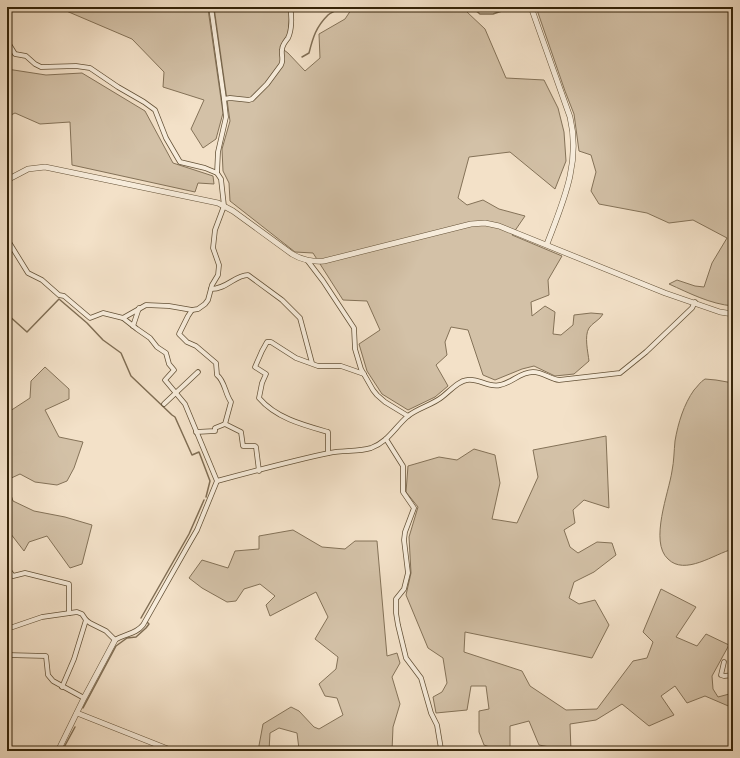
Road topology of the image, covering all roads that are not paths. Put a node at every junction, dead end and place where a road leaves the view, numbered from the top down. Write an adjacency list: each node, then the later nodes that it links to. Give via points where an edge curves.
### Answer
1 (211, 7): 5 (street)
2 (290, 7): 5 (street, via 289,35 282,49 283,63 252,99)
3 (531, 7): 10 (street, via 568,111 572,134 572,171)
4 (7, 41): 6 (street, via 15,54 26,56 38,66 90,68 155,110 164,134 180,162)
5 (224, 99): 6 (street, via 226,117 218,152)
6 (218, 173): 8 (street)
7 (7, 180): 8 (street, via 28,169 45,167)
8 (224, 206): 11 (street, via 287,251); 12 (street, via 215,230 213,248 218,272)
9 (7, 239): 17 (street, via 28,273 42,280 90,318 103,313)
10 (547, 244): 11 (street, via 493,224 478,224 324,260); 13 (street, via 646,285)
11 (307, 260): 21 (street, via 354,328 355,349)
12 (211, 289): 15 (street, via 205,304); 19 (street, via 220,288 246,275 276,296 300,318)
13 (695, 302): 16 (street, via 720,312); 24 (street, via 692,308 646,352 620,373 559,380 533,372 497,386 467,380)
14 (139, 308): 15 (street, via 153,305); 17 (street); 18 (street)
15 (192, 310): 25 (street, via 179,334 216,363 217,375 230,402)
16 (733, 314)
17 (123, 318): 18 (street)
18 (133, 326): 22 (street, via 166,353 174,370 165,380)
19 (312, 363): 21 (street, via 321,367 344,367); 28 (street, via 296,358 274,342 267,342 255,367 266,374 259,398 275,413 328,432)
20 (198, 372): 22 (street)
21 (364, 374): 24 (street, via 377,395)
22 (177, 393): 23 (street); 26 (street, via 185,404)
23 (164, 404)
24 (408, 416): 27 (street)
25 (225, 424): 26 (street, via 215,428 215,431); 29 (street, via 241,432 243,446 256,447)
26 (196, 432): 30 (street)
27 (386, 439): 28 (street, via 372,448); 44 (street, via 403,466 404,492 414,508 405,532 408,573 404,590 396,599 398,625 406,658 421,678 437,725 440,749)
28 (328, 453): 29 (street)
29 (259, 471): 30 (street)
30 (217, 481): 35 (street, via 197,530 143,625 135,632)
31 (7, 568): 32 (street, via 13,576 25,573 69,584)
32 (70, 613): 33 (street, via 80,612); 34 (street, via 42,617)
33 (86, 620): 35 (street, via 106,631); 39 (street)
34 (7, 629)
35 (115, 640): 40 (street)
36 (7, 655): 39 (street, via 46,656 49,678)
37 (724, 662): 38 (street, via 721,674)
38 (733, 675)
39 (62, 687): 40 (street)
40 (84, 698): 41 (street)
41 (77, 713): 42 (street); 43 (street)
42 (58, 751)
43 (173, 751)
44 (437, 751)

